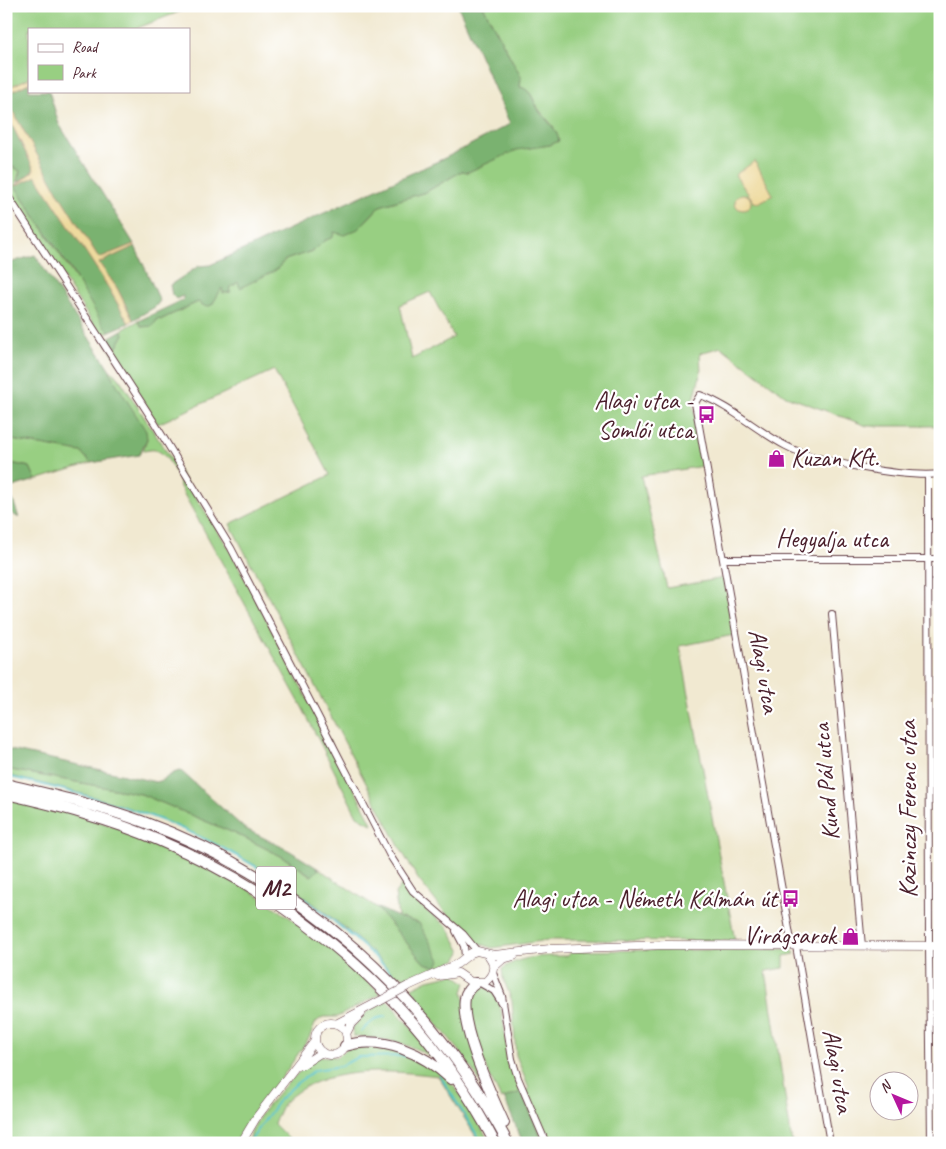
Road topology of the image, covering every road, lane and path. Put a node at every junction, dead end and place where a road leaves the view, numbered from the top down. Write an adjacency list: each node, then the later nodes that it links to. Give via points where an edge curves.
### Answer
1 (6, 194): 10 (street, via 154,422 231,548 389,854 413,891)
2 (940, 474): 3 (street)
3 (928, 475): 4 (street, Alagi utca, via 805,454 787,447 714,400 700,395 696,402); 5 (street, Kazinczy Ferenc utca)
4 (724, 559): 5 (street, Hegyalja utca); 11 (street, Alagi utca)
5 (928, 559): 6 (street, Hegyalja utca); 13 (street, Kazinczy Ferenc utca)
6 (940, 559)
7 (832, 614): 12 (street, Kund Pál utca)
8 (6, 784): 34 (highway, M2, via 82,802 162,829 236,865 299,904 357,950 423,1017 465,1072)
9 (6, 794): 31 (highway, M2, via 79,813 157,839 264,894 324,936 375,982 420,1032)
10 (451, 924): 15 (street); 18 (street, via 460,939)
11 (794, 946): 12 (street); 16 (street, via 666,945); 36 (street, Alagi utca)
12 (862, 946): 13 (street)
13 (928, 946): 14 (street); 37 (street, Kazinczy Ferenc utca)
14 (940, 946)
15 (477, 951): 17 (street); 18 (street)
16 (530, 951): 17 (street); 19 (street, via 504,959)
17 (487, 954): 19 (street)
18 (464, 959): 20 (street); 21 (street)
19 (493, 970): 22 (street, via 485,982); 23 (street)
20 (464, 976): 21 (street, via 453,973); 22 (street)
21 (427, 978): 24 (street, bridge)
22 (478, 983): 23 (street, via 494,991); 34 (highway, via 466,992 466,1026)
23 (504, 1008): 35 (street, via 518,1078)
24 (367, 1009): 25 (street); 26 (street, via 351,1024)
25 (336, 1024): 26 (street); 27 (street, via 328,1023 321,1027)
26 (346, 1034): 28 (street)
27 (315, 1041): 29 (street); 30 (street)
28 (345, 1046): 29 (street, via 337,1054); 31 (highway, via 369,1043 412,1052 438,1067)
29 (322, 1052): 30 (street)
30 (293, 1073): 32 (street, via 256,1118)
31 (465, 1092): 33 (highway, M2)
32 (241, 1143)
33 (495, 1143)
34 (509, 1143)
35 (546, 1143)
36 (830, 1143)
37 (931, 1143)

